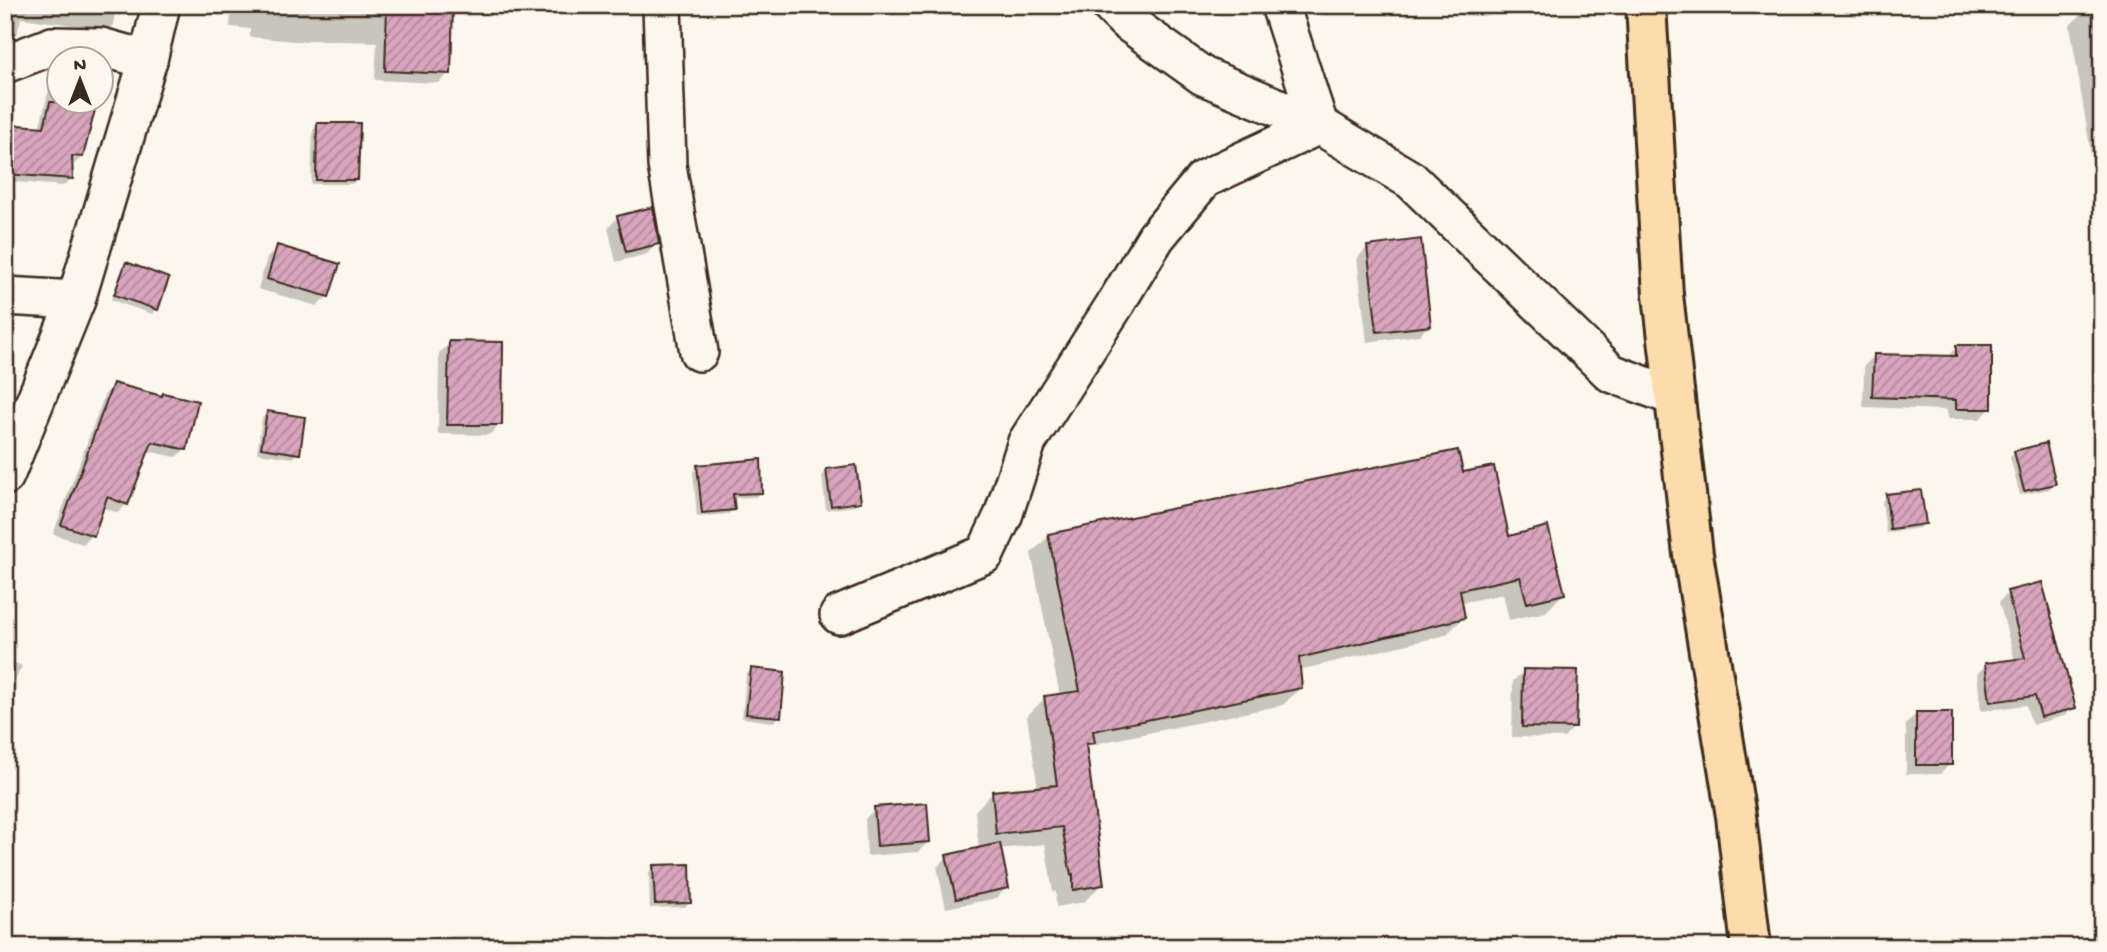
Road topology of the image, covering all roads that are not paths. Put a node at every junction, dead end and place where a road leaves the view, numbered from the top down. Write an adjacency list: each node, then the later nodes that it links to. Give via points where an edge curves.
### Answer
1 (161, 5): 6 (street)
2 (662, 5): 11 (street, via 667,165)
3 (1110, 5): 8 (street, via 1203,76)
4 (1280, 5): 8 (street)
5 (1646, 5): 12 (main road, via 1663,295)
6 (148, 61): 7 (street, via 101,47 52,46); 10 (street)
7 (5, 64)
8 (1320, 125): 12 (street, via 1411,180 1611,373); 14 (street, via 1205,179 1156,237 1027,442 1003,516 985,554)
9 (5, 296): 10 (street)
10 (76, 300): 13 (street)
11 (699, 352)
12 (1675, 397): 15 (main road, via 1693,554 1736,816)
13 (5, 476)
14 (839, 615)
15 (1751, 947)

